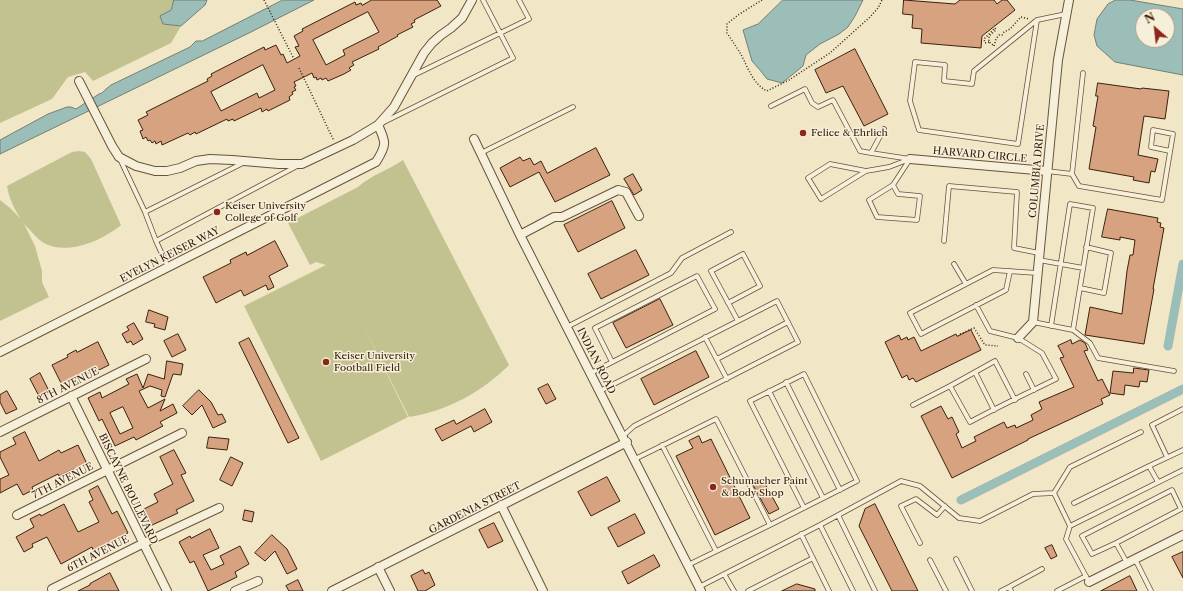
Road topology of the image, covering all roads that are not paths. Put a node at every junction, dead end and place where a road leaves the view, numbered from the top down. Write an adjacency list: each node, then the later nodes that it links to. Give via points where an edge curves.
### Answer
1 (472, 0): 9 (street, via 462,18 424,53)
2 (483, 0): 7 (lane)
3 (519, 0): 7 (lane, via 529,19)
4 (1069, 0): 5 (street, COLUMBIA DRIVE)
5 (1067, 14): 6 (lane); 24 (street, COLUMBIA DRIVE, via 1058,60)
6 (1036, 20): 6 (lane, via 974,71 972,84 944,80 945,66 915,62 910,101 920,130 1018,144)
7 (500, 33): 9 (lane); 13 (lane, via 513,58)
8 (1083, 73): 25 (lane)
9 (412, 76): 13 (street, via 394,106)
10 (79, 81): 19 (street)
11 (771, 106): 17 (lane, via 805,89 812,103 818,107 833,100 860,151)
12 (572, 107): 18 (lane)
13 (378, 125): 22 (street, via 354,140); 37 (street, EVELYN KEISER WAY, via 384,138 383,151 376,162)
14 (884, 129): 17 (lane)
15 (474, 139): 18 (street, INDIAN ROAD)
16 (1170, 151): 16 (lane, via 1173,134 1153,130 1151,147); 25 (lane, via 1162,200 1079,186)
17 (871, 152): 20 (lane)
18 (481, 153): 30 (street, INDIAN ROAD)
19 (119, 157): 21 (street, via 136,166 161,171 174,170 203,160); 27 (lane)
20 (910, 159): 23 (lane, via 889,167); 24 (street, HARVARD CIRCLE); 26 (lane)
21 (247, 162): 22 (street); 27 (lane)
22 (302, 164): 31 (lane)
23 (866, 171): 23 (lane, via 830,164 808,178 821,199)
24 (1048, 171): 25 (lane); 34 (street, COLUMBIA DRIVE)
25 (1072, 174)
26 (893, 185): 26 (lane, via 870,200 877,217 917,220 920,196 898,194)
27 (145, 212): 31 (lane)
28 (638, 216): 30 (street, via 626,192 618,190 562,217 554,217)
29 (731, 232): 49 (lane, via 682,258 671,273)
30 (520, 235): 49 (street, INDIAN ROAD)
31 (156, 241): 37 (lane)
32 (944, 241): 34 (lane, via 949,186 1017,192 1014,248)
33 (1086, 247): 36 (lane, via 1093,208 1070,204); 38 (lane); 42 (lane, via 1111,253 1104,293)
34 (1039, 256): 36 (lane); 40 (street, COLUMBIA DRIVE)
35 (954, 264): 41 (lane)
36 (1060, 264): 38 (lane); 48 (lane)
37 (168, 267): 53 (street, EVELYN KEISER WAY)
38 (1083, 268): 42 (lane)
39 (1010, 271): 40 (lane); 41 (lane, via 993,270); 44 (lane, via 1006,290)
40 (1038, 273): 47 (street, COLUMBIA DRIVE)
41 (966, 284): 44 (lane, via 910,313 921,334)
42 (1080, 288): 50 (lane)
43 (728, 303): 43 (lane, via 711,270 743,254 760,286); 45 (lane)
44 (976, 305): 52 (lane, via 990,331)
45 (738, 321): 46 (lane, via 778,301); 51 (lane)
46 (788, 322): 55 (lane); 61 (lane, via 798,342)
47 (1033, 322): 48 (lane); 52 (street)
48 (1050, 326): 50 (lane)
49 (567, 327): 59 (street, INDIAN ROAD)
50 (1073, 330): 57 (lane, via 1090,343 1098,358)
51 (705, 337): 55 (lane); 65 (lane)
52 (1018, 338): 64 (lane, via 1042,353 1056,379)
53 (0, 352)
54 (146, 359): 67 (street, 8TH AVENUE)
55 (717, 359): 61 (lane)
56 (612, 362): 56 (lane, via 715,309 697,276 595,328); 59 (lane)
57 (1174, 371)
58 (975, 372): 63 (lane); 68 (lane, via 996,361); 71 (lane)
59 (591, 373): 65 (street, INDIAN ROAD)
60 (1026, 374): 64 (lane)
61 (727, 379): 75 (lane, via 634,426)
62 (786, 382): 66 (lane); 84 (lane); 84 (lane, via 804,374 857,481)
63 (950, 386): 69 (lane); 71 (lane, via 970,422)
64 (1034, 390): 68 (lane)
65 (600, 391): 75 (street, INDIAN ROAD)
66 (769, 391): 86 (lane); 91 (lane, via 750,401)
67 (71, 396): 72 (street, 8TH AVENUE); 81 (street, BISCAYNE BOULEVARD)
68 (1015, 400): 71 (lane)
69 (913, 404)
70 (1183, 409): 78 (lane, via 1152,425)
71 (994, 410)
72 (0, 432)
73 (1141, 432): 85 (lane, via 1070,467)
74 (182, 433): 81 (street, 7TH AVENUE)
75 (625, 439): 79 (street, INDIAN ROAD); 88 (street, GARDENIA STREET)
76 (662, 445): 79 (lane); 94 (lane, via 716,419); 102 (lane)
77 (1183, 450): 78 (lane)
78 (1167, 457): 80 (lane)
79 (635, 459): 107 (street, INDIAN ROAD)
80 (1149, 466): 83 (lane); 87 (lane)
81 (108, 469): 92 (street, 7TH AVENUE); 100 (street, BISCAYNE BOULEVARD)
82 (1183, 470): 83 (lane)
83 (1158, 482): 96 (lane)
84 (840, 490): 86 (lane)
85 (1054, 493): 89 (lane, via 1033,494 980,520 959,518); 96 (lane)
86 (823, 498): 91 (lane)
87 (1074, 503)
88 (501, 505): 108 (street, GARDENIA STREET); 120 (street)
89 (945, 506): 93 (lane, via 920,486 901,481); 101 (lane, via 937,515 916,499 901,506)
90 (219, 508): 100 (street, 6TH AVENUE)
91 (804, 508): 94 (lane)
92 (17, 515)
93 (838, 515): 95 (lane); 125 (lane)
94 (770, 525): 102 (lane)
95 (820, 525): 97 (lane); 124 (lane)
96 (1070, 526): 111 (lane, via 1066,538)
97 (801, 534): 103 (lane); 110 (lane)
98 (1183, 535): 106 (street)
99 (1116, 542): 99 (lane, via 1092,554 1082,536 1172,490 1181,509); 106 (lane)
100 (144, 543): 113 (street, 6TH AVENUE); 116 (street, BISCAYNE BOULEVARD)
101 (920, 543)
102 (716, 551): 107 (lane)
103 (813, 558): 122 (lane); 123 (lane)
104 (956, 559): 127 (lane)
105 (930, 560): 126 (lane)
106 (1131, 561): 111 (street); 130 (lane)
107 (688, 565): 114 (street, INDIAN ROAD)
108 (378, 568): 118 (street, GARDENIA STREET); 119 (street)
109 (1042, 569): 115 (lane)
110 (724, 574): 114 (lane); 121 (lane)
111 (1087, 579): 129 (lane)
112 (258, 581): 117 (street)
113 (52, 588)
114 (700, 589)
115 (1010, 589): 128 (lane)
116 (167, 591)
117 (235, 591)
118 (332, 591)
119 (390, 591)
120 (543, 591)
121 (734, 591)
122 (748, 591)
123 (829, 591)
124 (852, 591)
125 (875, 591)
126 (946, 591)
127 (972, 591)
128 (1001, 591)
129 (1057, 591)
130 (1151, 591)

